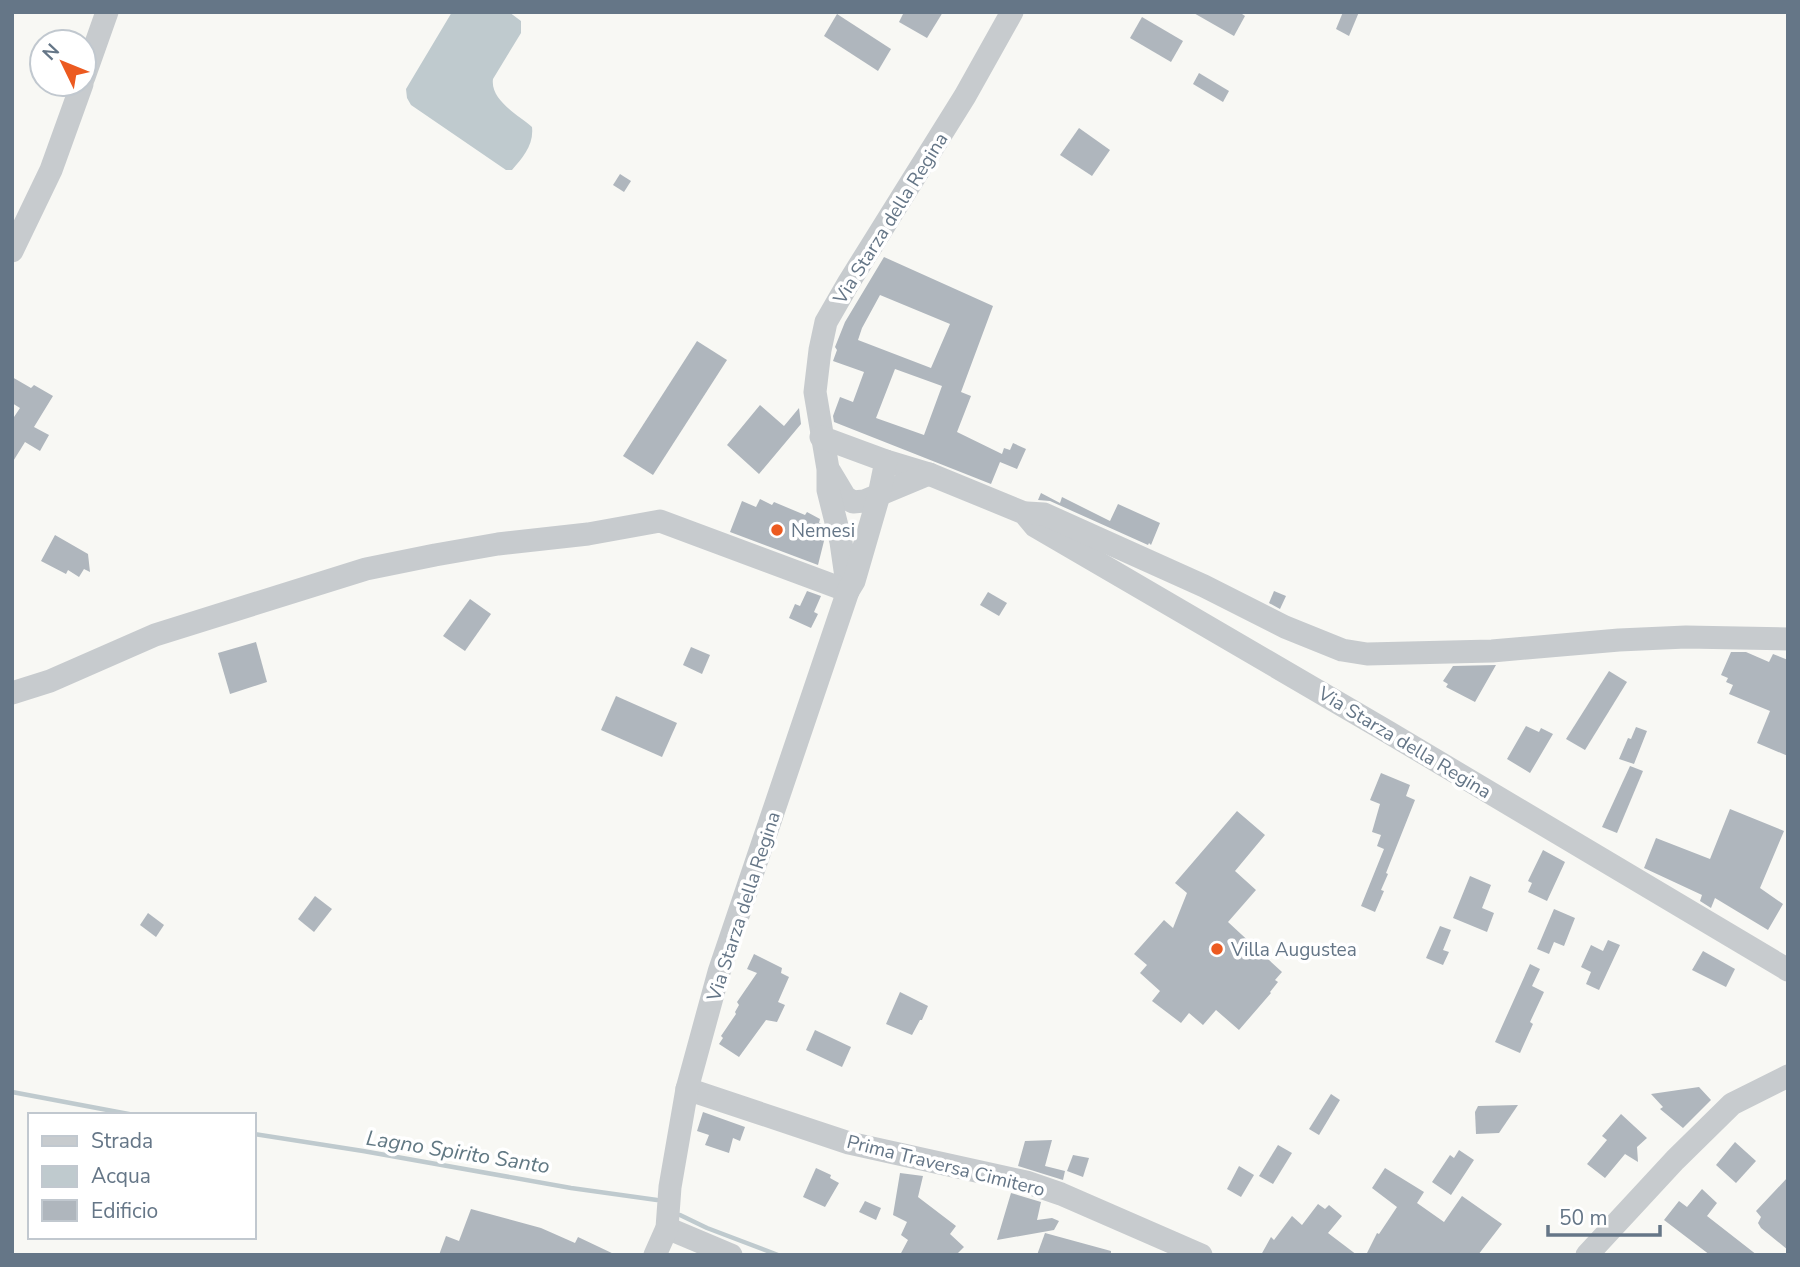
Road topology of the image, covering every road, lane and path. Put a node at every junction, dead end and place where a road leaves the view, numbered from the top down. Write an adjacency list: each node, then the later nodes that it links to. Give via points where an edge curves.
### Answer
1 (107, 12): 3 (street)
2 (1012, 12): 6 (street, Via Starza della Regina, via 827,323 815,392)
3 (98, 37)
4 (77, 98): 5 (street, via 51,170)
5 (12, 251)
6 (821, 437): 7 (street, Via Starza della Regina); 8 (street, Via Starza della Regina)
7 (886, 461): 9 (street, Via Starza della Regina); 10 (street, Via Starza della Regina)
8 (828, 469): 10 (street, Via Starza della Regina, via 853,502); 12 (street, Via Starza della Regina)
9 (929, 474): 10 (street, Via Starza della Regina); 11 (street, Via Starza della Regina)
10 (878, 495): 12 (street, Via Starza della Regina)
11 (1024, 513): 13 (street, Via Starza della Regina, via 1044,514 1342,650 1367,654 1492,651 1646,639); 15 (street, Via Starza della Regina, via 1035,526)
12 (848, 591): 14 (street, via 660,521 460,550 366,569 155,635); 17 (street, Via Starza della Regina, via 719,972)
13 (1788, 639)
14 (12, 693)
15 (1788, 970)
16 (1788, 1076): 22 (street, via 1732,1104)
17 (687, 1089): 18 (street, Via Starza della Regina); 21 (street, Prima Traversa Cimitero, via 849,1143 1026,1182)
18 (667, 1228): 19 (street, Via Starza della Regina); 20 (street)
19 (655, 1255)
20 (730, 1255)
21 (1200, 1255)
22 (1587, 1255)

